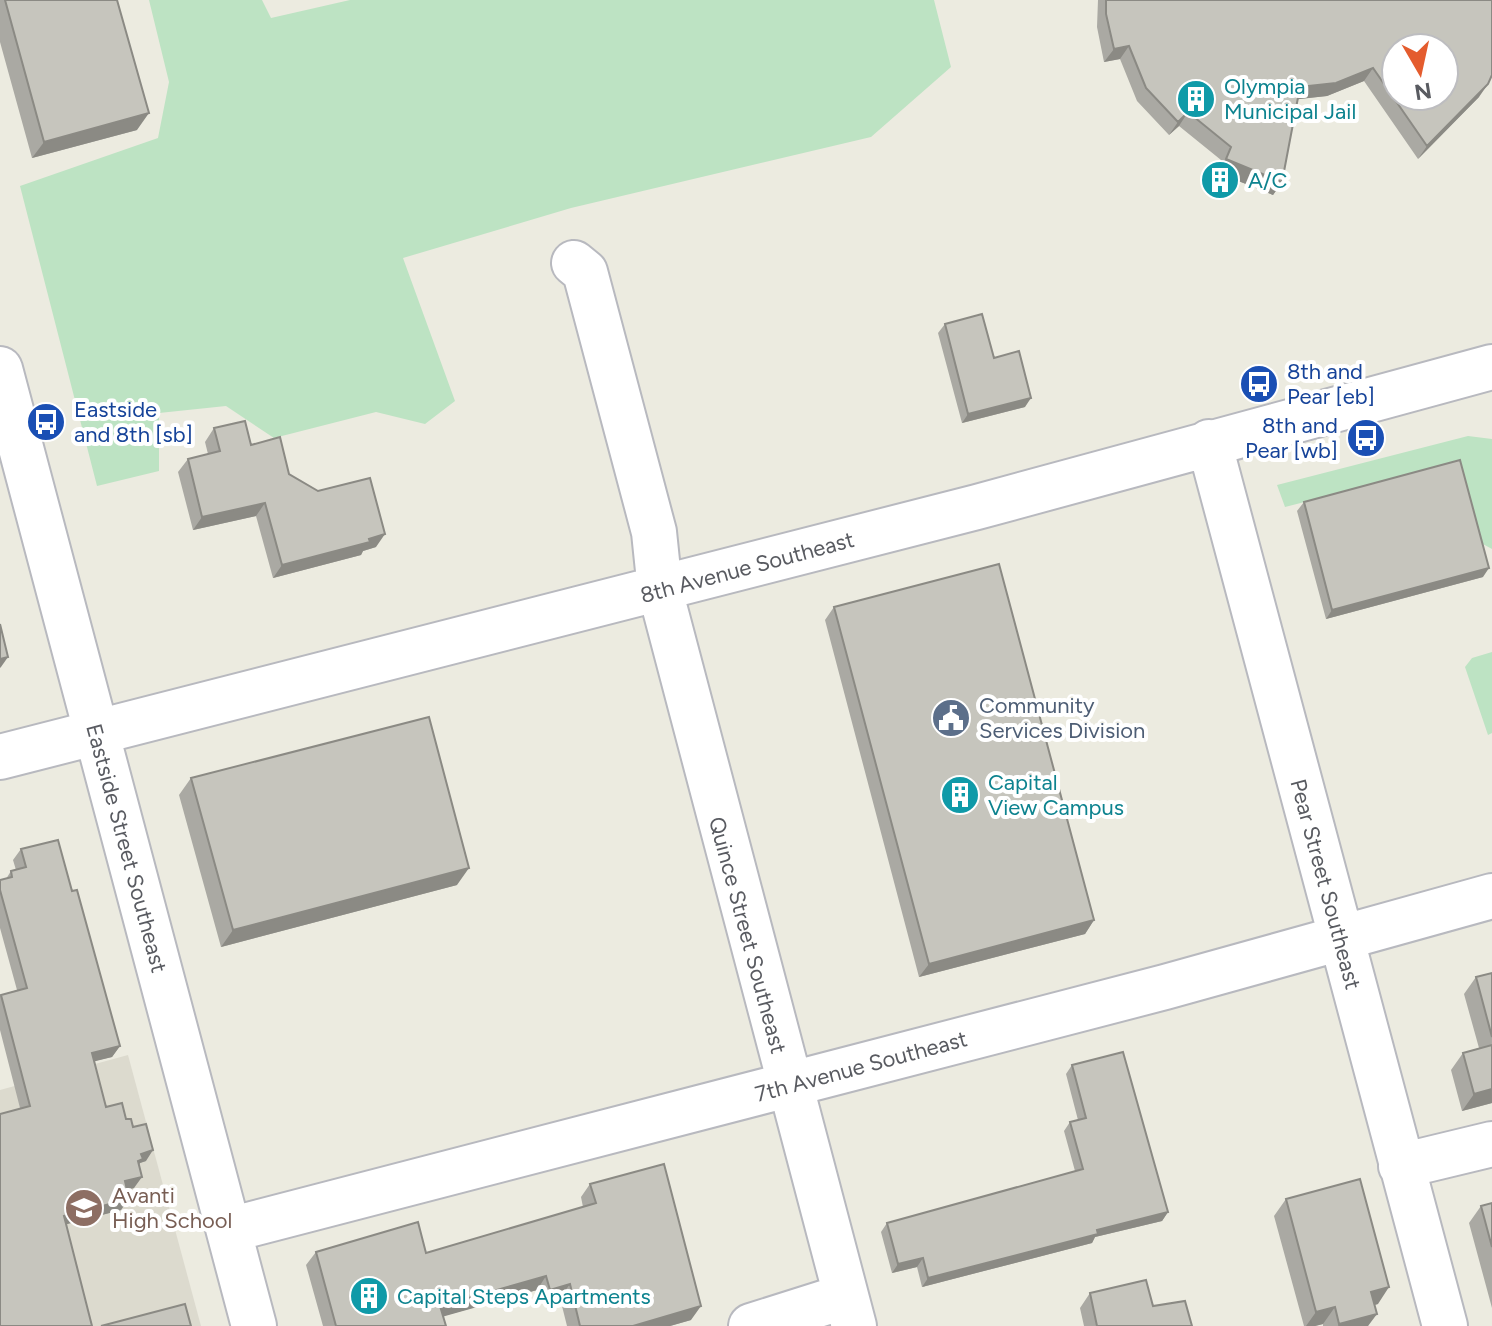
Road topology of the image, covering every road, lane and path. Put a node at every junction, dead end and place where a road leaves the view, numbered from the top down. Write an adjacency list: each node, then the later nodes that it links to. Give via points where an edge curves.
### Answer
1 (574, 263): 5 (street, Quince Street Southeast, via 585,272 654,532)
2 (1492, 367): 4 (street, 8th Avenue Southeast)
3 (0, 369): 6 (street, Eastside Street Southeast)
4 (1209, 442): 5 (street, 8th Avenue Southeast); 9 (street, Pear Street Southeast)
5 (660, 590): 6 (street, 8th Avenue Southeast); 10 (street, Quince Street Southeast)
6 (96, 731): 7 (street, 8th Avenue Southeast); 13 (street, Eastside Street Southeast)
7 (0, 757)
8 (1492, 896): 9 (street, 7th Avenue Southeast)
9 (1341, 940): 10 (street, 7th Avenue Southeast); 12 (street, Pear Street Southeast)
10 (788, 1085): 13 (street, 7th Avenue Southeast); 14 (street, Quince Street Southeast)
11 (1492, 1144): 12 (street)
12 (1401, 1166): 17 (street, Pear Street Southeast)
13 (229, 1230): 15 (street, Eastside Street Southeast)
14 (850, 1311): 16 (street)
15 (254, 1326)
16 (751, 1326)
17 (1445, 1326)

